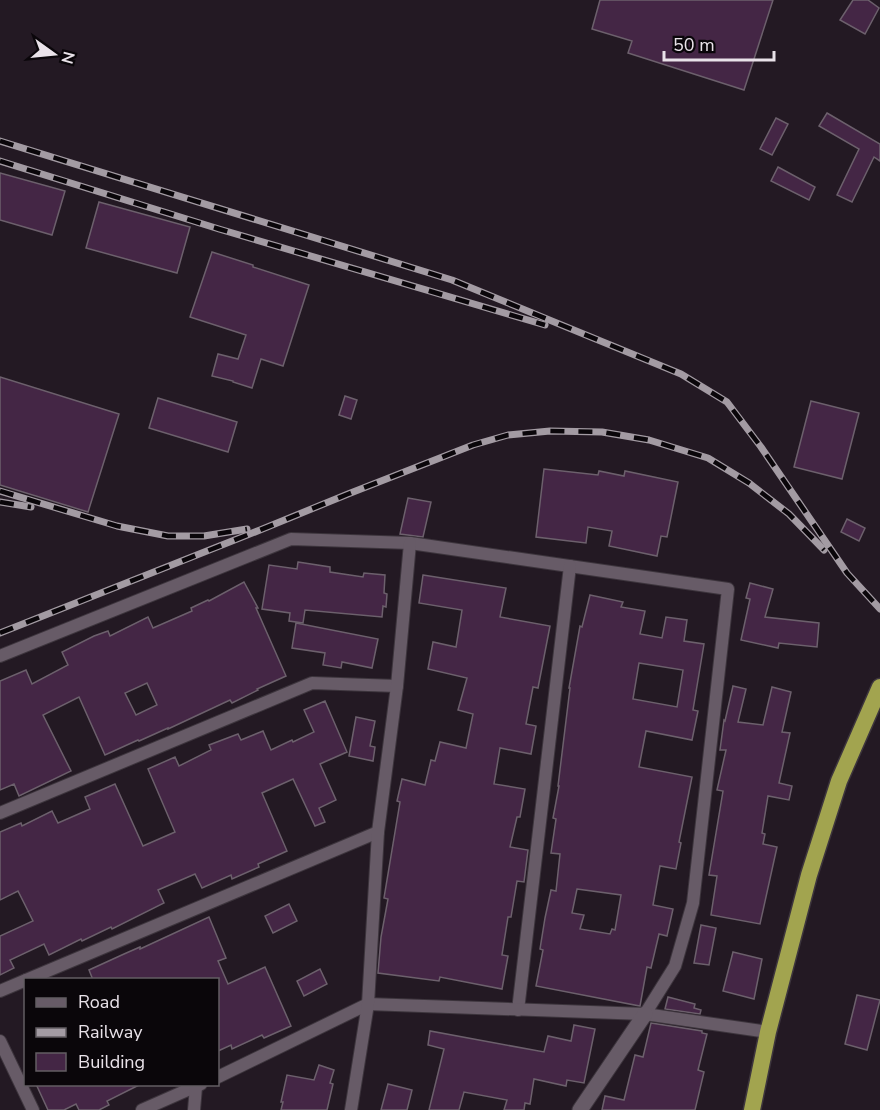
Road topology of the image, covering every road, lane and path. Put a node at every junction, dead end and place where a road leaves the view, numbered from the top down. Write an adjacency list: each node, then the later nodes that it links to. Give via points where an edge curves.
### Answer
1 (410, 543): 2 (street); 3 (street, via 291,540); 4 (street)
2 (570, 566): 12 (street); 13 (street, via 728,589 693,903 675,966)
3 (0, 656)
4 (397, 686): 6 (street, via 312,683); 7 (street)
5 (880, 687): 14 (highway, via 839,781 812,864)
6 (0, 813)
7 (378, 831): 8 (street); 11 (street)
8 (31, 978)
9 (24, 981): 10 (street)
10 (0, 991)
11 (368, 1005): 12 (street); 16 (street); 21 (street)
12 (518, 1010): 13 (street)
13 (645, 1014): 14 (street); 22 (street)
14 (768, 1032): 23 (highway)
15 (0, 1041): 18 (street)
16 (219, 1077)
17 (198, 1086): 19 (street); 20 (street)
18 (33, 1110)
19 (142, 1110)
20 (194, 1110)
21 (351, 1110)
22 (580, 1110)
23 (752, 1110)

